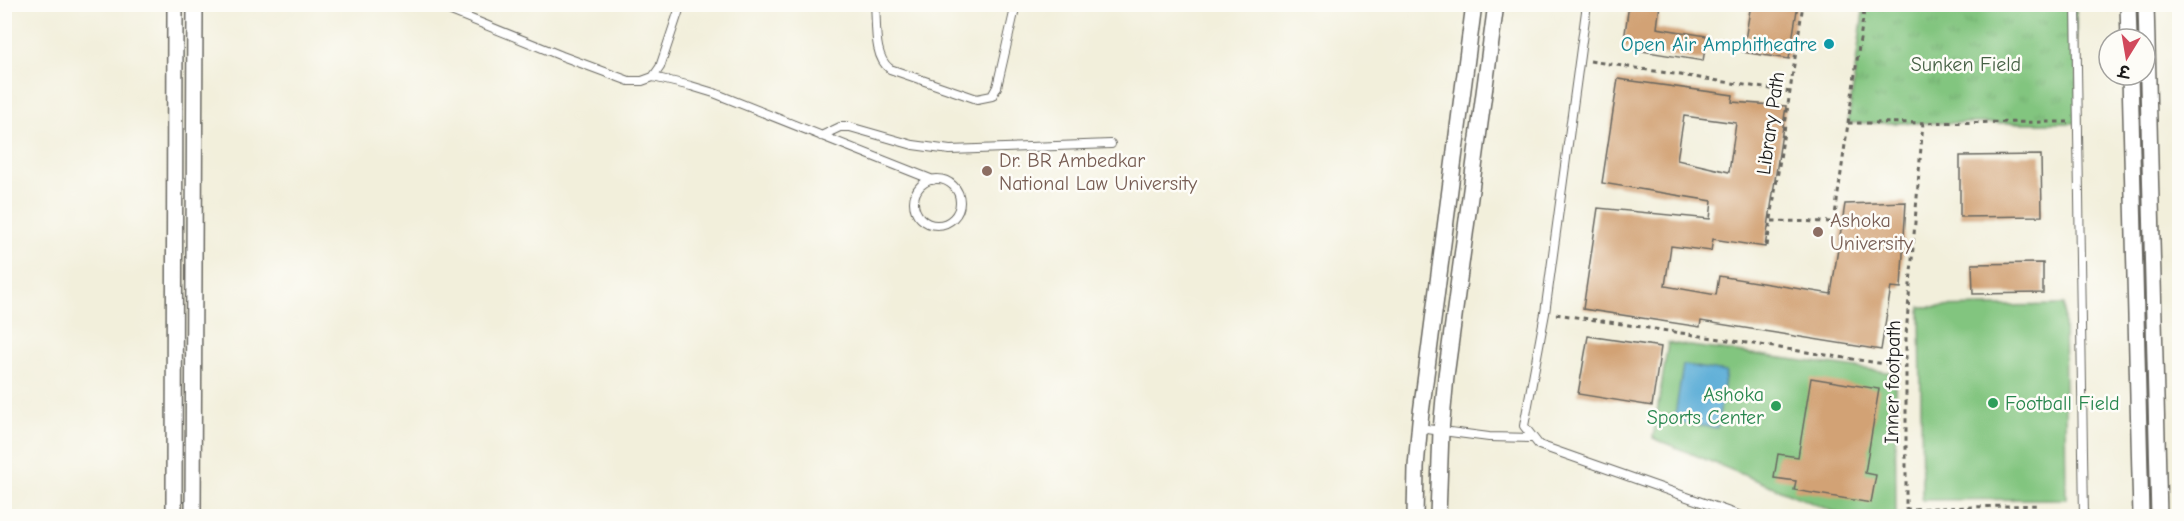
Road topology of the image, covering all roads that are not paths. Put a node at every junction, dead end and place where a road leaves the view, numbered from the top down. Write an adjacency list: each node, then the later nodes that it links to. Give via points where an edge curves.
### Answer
1 (176, 4): 22 (street)
2 (195, 4): 23 (street)
3 (434, 4): 14 (lane, via 629,81)
4 (681, 4): 14 (lane)
5 (875, 4): 6 (lane, via 883,64 977,99 992,96 997,87)
6 (1016, 4)
7 (1474, 4): 19 (street)
8 (1496, 4): 20 (street)
9 (1587, 4): 21 (lane, via 1545,313 1524,426)
10 (2076, 4): 27 (lane)
11 (2128, 4): 13 (street)
12 (2146, 4): 29 (street)
13 (2129, 27)
14 (653, 77): 16 (lane, via 714,93)
15 (2130, 87): 28 (street)
16 (821, 136): 17 (lane, via 850,127 913,145 950,150); 18 (lane)
17 (1112, 144)
18 (933, 180): 18 (lane, via 920,186 914,208 923,220 938,225 952,219 959,199 953,186)
19 (1419, 428): 20 (lane); 24 (street)
20 (1441, 431): 21 (lane); 25 (street)
21 (1533, 438): 26 (lane, via 1539,445)
22 (174, 516)
23 (193, 516)
24 (1415, 516)
25 (1438, 516)
26 (1741, 516)
27 (2084, 516)
28 (2141, 516)
29 (2159, 516)

